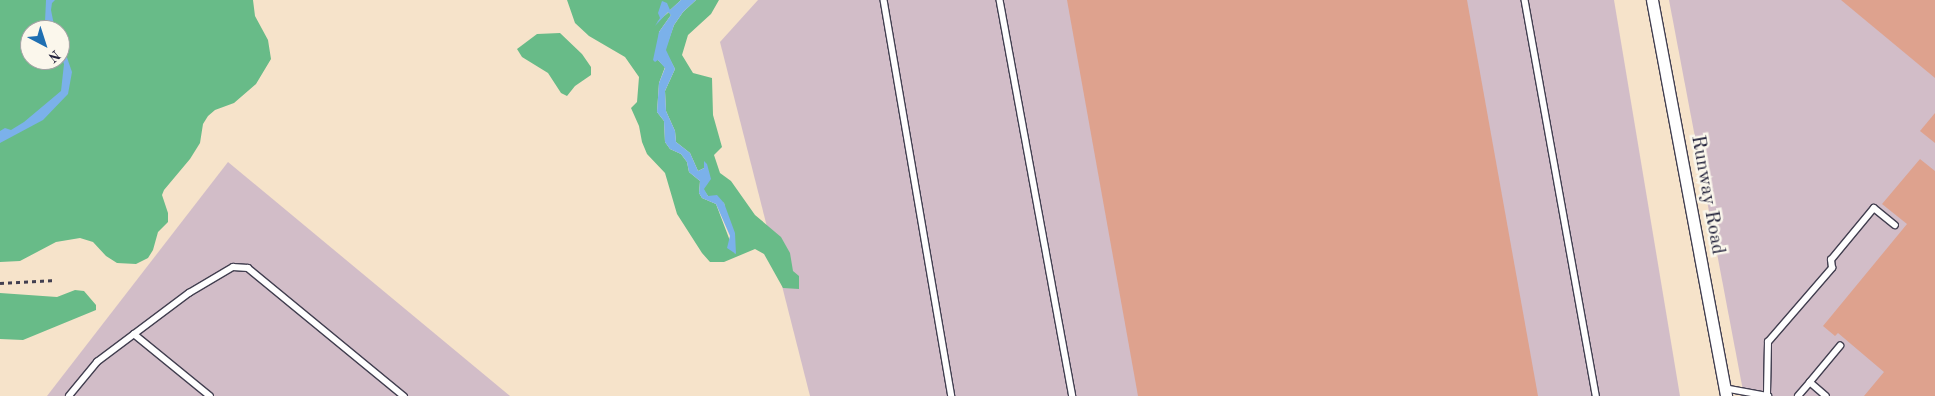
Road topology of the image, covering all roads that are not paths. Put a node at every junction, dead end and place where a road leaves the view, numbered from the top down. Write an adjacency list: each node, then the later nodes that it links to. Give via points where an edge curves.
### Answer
1 (884, 0): 14 (lane)
2 (1000, 0): 15 (lane)
3 (1525, 0): 16 (lane)
4 (1652, 0): 9 (street, Runway Road)
5 (1895, 225): 10 (lane, via 1874,208 1831,260 1832,268 1768,342)
6 (134, 334): 11 (lane, via 96,362); 12 (lane); 13 (lane, via 196,288 233,267 248,268)
7 (1840, 346): 8 (lane)
8 (1810, 382): 17 (lane); 18 (lane)
9 (1725, 392): 10 (lane)
10 (1767, 395)
11 (69, 396)
12 (210, 396)
13 (404, 396)
14 (952, 396)
15 (1073, 396)
16 (1596, 396)
17 (1798, 396)
18 (1826, 396)

